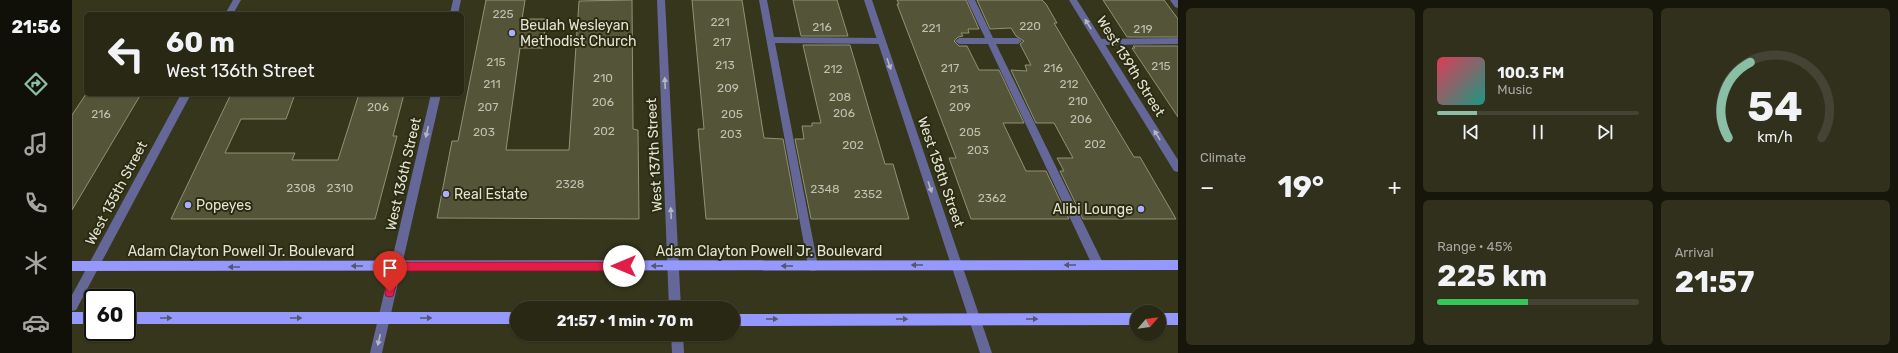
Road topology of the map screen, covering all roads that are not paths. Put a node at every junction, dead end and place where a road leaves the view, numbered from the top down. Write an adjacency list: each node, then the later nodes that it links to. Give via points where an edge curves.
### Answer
1 (237, 0): 10 (street)
2 (457, 0): 11 (street)
3 (661, 0): 28 (street, West 137th Street, one-way to 3)
4 (763, 0): 12 (street)
5 (868, 0): 13 (street, West 138th Street)
6 (971, 0): 15 (street)
7 (1073, 0): 18 (street, West 139th Street, one-way to 7)
8 (1174, 0): 9 (street)
9 (1178, 6)
10 (230, 12)
11 (454, 12)
12 (771, 40): 13 (street); 29 (street)
13 (882, 41): 22 (street, West 138th Street, one-way to 22)
14 (959, 41): 15 (street)
15 (991, 41): 16 (street); 23 (street)
16 (1018, 41)
17 (1178, 41): 18 (street)
18 (1099, 42): 21 (street, West 139th Street, one-way to 18)
19 (185, 96): 26 (street, West 135th Street)
20 (436, 96): 27 (street, West 136th Street, one-way to 27)
21 (1178, 168)
22 (956, 265): 23 (main road, Adam Clayton Powell Jr. Boulevard, one-way to 22); 29 (main road, Adam Clayton Powell Jr. Boulevard, one-way to 29); 37 (street, West 138th Street)
23 (1098, 265): 24 (main road, Adam Clayton Powell Jr. Boulevard)
24 (1178, 265)
25 (72, 266): 26 (main road, Adam Clayton Powell Jr. Boulevard)
26 (93, 266): 27 (main road, Adam Clayton Powell Jr. Boulevard, one-way to 26); 31 (street, West 135th Street)
27 (396, 266): 28 (main road, Adam Clayton Powell Jr. Boulevard, one-way to 27); 35 (street, West 136th Street)
28 (674, 266): 29 (main road, Adam Clayton Powell Jr. Boulevard, one-way to 28); 30 (street, West 137th Street)
29 (813, 266)
30 (675, 301)
31 (72, 306)
32 (72, 318): 33 (main road)
33 (84, 318)
34 (136, 318): 35 (main road, one-way to 35)
35 (384, 318): 36 (main road, one-way to 36); 43 (street, West 136th Street, one-way to 43)
36 (510, 318)
37 (975, 319): 38 (main road, one-way to 38); 41 (main road, one-way to 37); 45 (street, West 138th Street)
38 (1130, 319)
39 (1166, 319): 40 (main road)
40 (1178, 319)
41 (740, 320)
42 (677, 341): 44 (street)
43 (376, 353)
44 (678, 353)
45 (986, 353)

